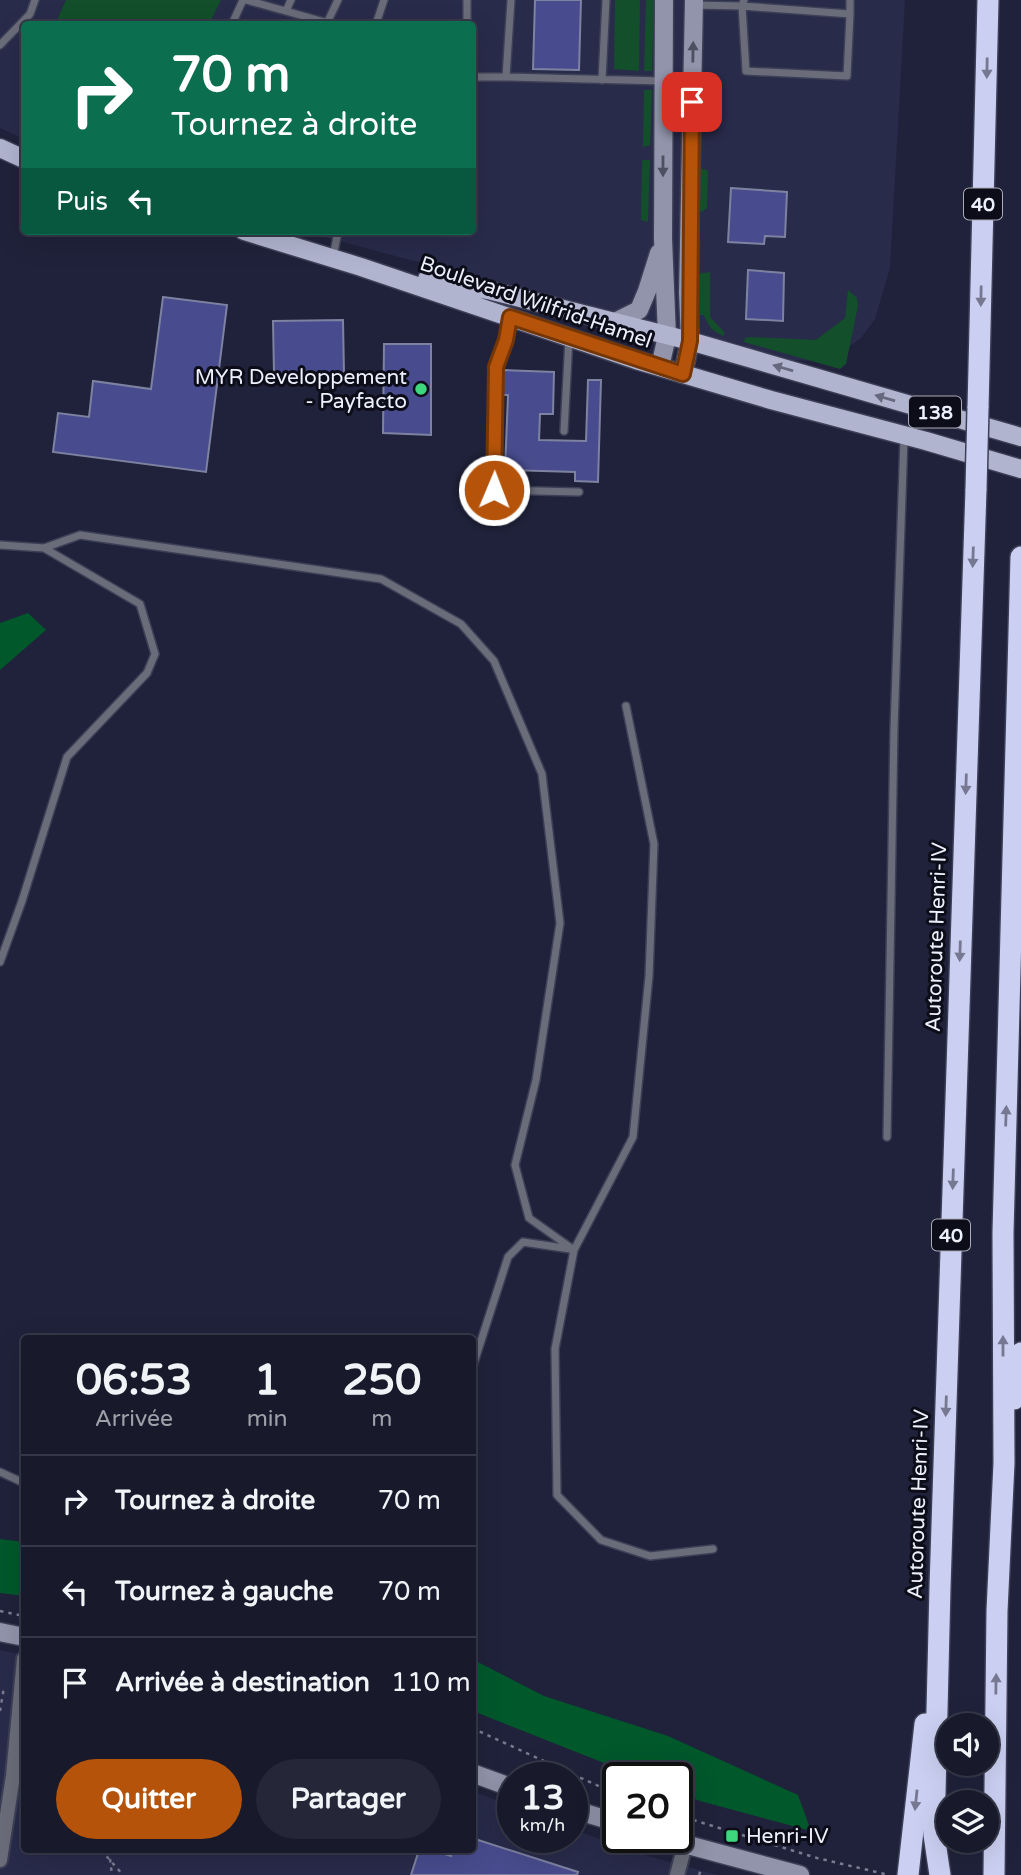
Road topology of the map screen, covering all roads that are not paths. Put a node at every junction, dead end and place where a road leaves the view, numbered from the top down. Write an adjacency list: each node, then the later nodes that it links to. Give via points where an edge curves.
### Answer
1 (35, 0): 16 (lane)
2 (245, 0): 14 (lane); 17 (lane)
3 (291, 0): 14 (lane)
4 (338, 0): 19 (lane)
5 (384, 0): 20 (lane)
6 (467, 0): 21 (lane)
7 (511, 0): 25 (lane)
8 (606, 0): 26 (lane)
9 (664, 0): 27 (main road)
10 (850, 0): 15 (lane)
11 (989, 0): 60 (highway, Autoroute Henri-IV / 40, one-way to 60, bridge)
12 (694, 2): 13 (lane); 39 (main road, one-way to 12)
13 (743, 3): 15 (lane); 15 (lane, via 746,71 847,76)
14 (286, 11): 18 (lane)
15 (850, 14)
16 (23, 21)
17 (234, 21)
18 (319, 21)
19 (330, 21)
20 (377, 21)
21 (467, 21)
22 (21, 23): 23 (lane)
23 (0, 45)
24 (476, 77): 25 (lane)
25 (506, 77): 26 (lane)
26 (602, 80): 27 (lane)
27 (663, 81): 32 (main road, one-way to 32)
28 (0, 148): 29 (main road)
29 (21, 158)
30 (257, 235): 33 (main road, Boulevard Wilfrid-Hamel / 138)
31 (337, 235): 33 (lane)
32 (663, 239): 36 (main road, via 639,310); 37 (main road)
33 (333, 258): 34 (main road, Boulevard Wilfrid-Hamel / 138)
34 (361, 267): 35 (main road, Boulevard Wilfrid-Hamel / 138); 36 (main road, Boulevard Wilfrid-Hamel / 138, via 492,291)
35 (510, 317): 38 (main road, Boulevard Wilfrid-Hamel / 138); 46 (lane, via 496,367 494,490)
36 (613, 323): 37 (main road, Boulevard Wilfrid-Hamel / 138)
37 (667, 336): 39 (main road, Boulevard Wilfrid-Hamel / 138); 40 (main road)
38 (569, 337): 40 (main road, Boulevard Wilfrid-Hamel / 138); 42 (lane)
39 (690, 341): 41 (main road); 44 (main road, Boulevard Wilfrid-Hamel / 138, one-way to 39)
40 (660, 367): 41 (main road, Boulevard Wilfrid-Hamel / 138)
41 (683, 374): 43 (main road, Boulevard Wilfrid-Hamel / 138)
42 (564, 431)
43 (904, 435): 45 (main road, Boulevard Wilfrid-Hamel / 138); 52 (lane)
44 (1021, 437)
45 (1021, 469)
46 (579, 492)
47 (0, 545): 48 (lane)
48 (44, 548): 51 (lane, via 140,604 155,654 147,673 67,757); 53 (lane, via 80,535 381,579 461,624 494,661 542,774 560,923 536,1080 515,1165 529,1218)
49 (1021, 557): 56 (highway, one-way to 49, via 1003,1233)
50 (626, 706): 53 (lane, via 654,844 649,976 633,1137)
51 (0, 962)
52 (887, 1137)
53 (574, 1250): 55 (lane, via 523,1242 508,1257); 59 (lane, via 555,1349 557,1495 601,1540 650,1556)
54 (1021, 1353): 56 (highway)
55 (476, 1357)
56 (1003, 1463): 74 (highway, one-way to 56)
57 (0, 1472): 58 (lane)
58 (21, 1482)
59 (713, 1549)
60 (940, 1587): 66 (highway, Autoroute Henri-IV / 40); 70 (highway, one-way to 70)
61 (0, 1632): 62 (main road)
62 (21, 1636)
63 (21, 1691): 69 (street)
64 (476, 1774): 65 (main road)
65 (497, 1782)
66 (934, 1835): 70 (highway, 40); 73 (highway, Autoroute Henri-IV)
67 (693, 1846): 72 (main road)
68 (683, 1853): 71 (street)
69 (0, 1860)
70 (908, 1874)
71 (677, 1875)
72 (800, 1875)
73 (940, 1875)
74 (994, 1875)

